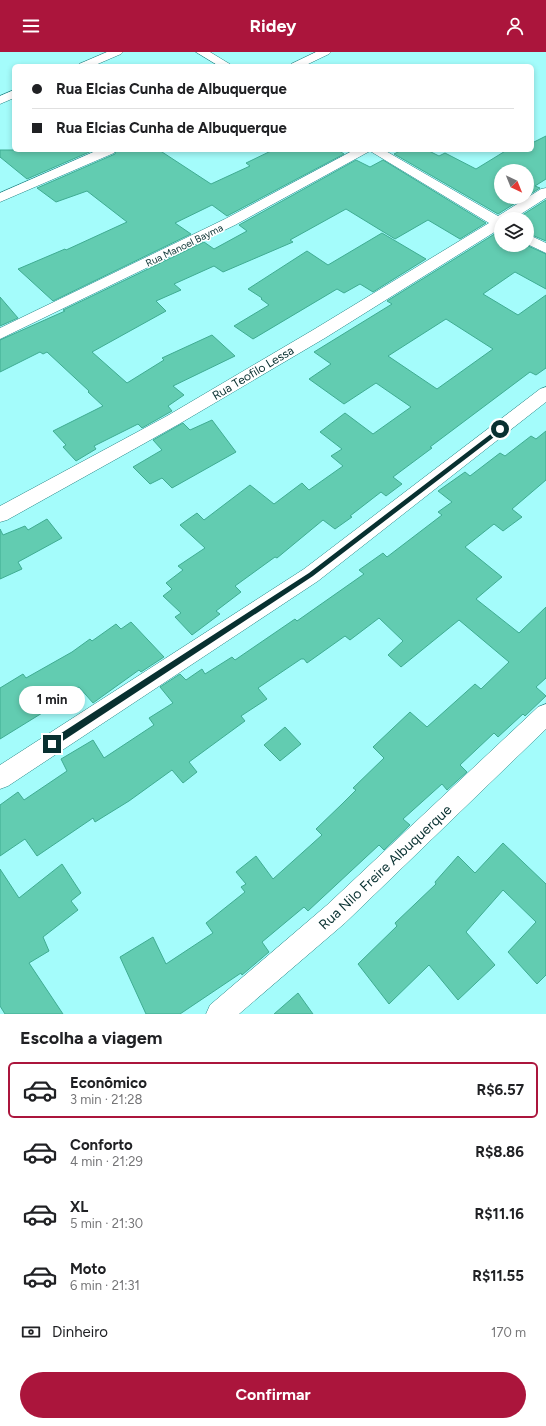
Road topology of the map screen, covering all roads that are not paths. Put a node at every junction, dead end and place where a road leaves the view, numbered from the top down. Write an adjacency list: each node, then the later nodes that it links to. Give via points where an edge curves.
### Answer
1 (117, 52): 4 (street)
2 (202, 52): 5 (street)
3 (325, 52): 6 (street)
4 (88, 64)
5 (223, 64)
6 (300, 64)
7 (12, 95): 8 (street)
8 (0, 100)
9 (104, 152): 13 (street)
10 (360, 152): 19 (street, Rua Manoel Bayma, via 230,222)
11 (379, 152): 15 (street)
12 (546, 192): 14 (street, Rua Teofilo Lessa)
13 (0, 198)
14 (515, 212)
15 (494, 217)
16 (494, 225): 21 (street, Rua Teofilo Lessa, via 319,334 186,412)
17 (534, 242): 18 (street)
18 (546, 249)
19 (0, 334)
20 (546, 393): 23 (street, via 311,574)
21 (0, 515)
22 (546, 714): 24 (street, Rua Nilo Freire Albuquerque, via 336,914)
23 (0, 778)
24 (219, 1014)

